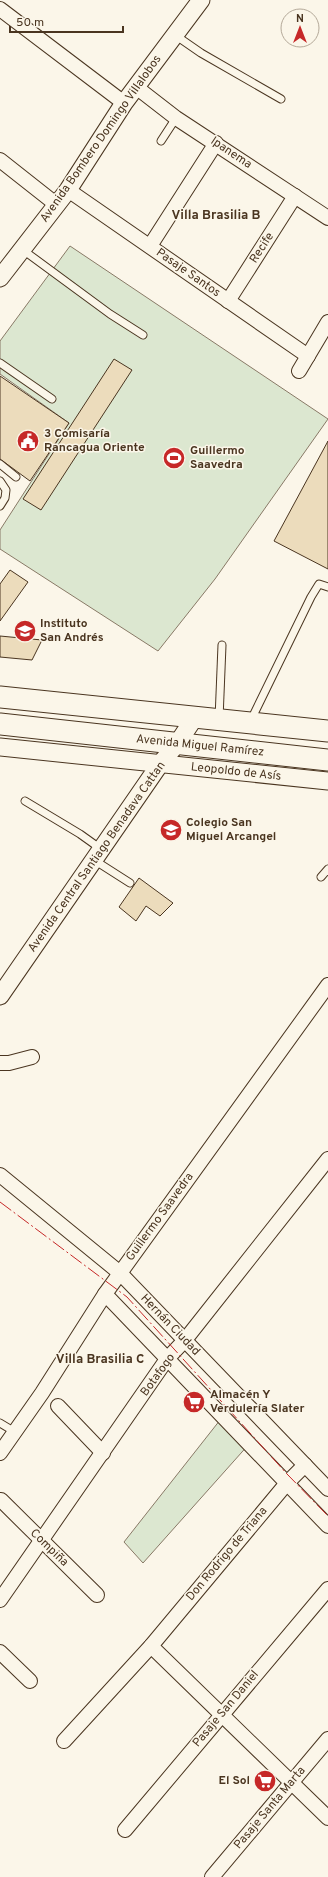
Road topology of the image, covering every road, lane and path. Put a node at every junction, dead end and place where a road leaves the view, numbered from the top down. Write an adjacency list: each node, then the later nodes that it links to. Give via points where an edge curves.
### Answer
1 (197, 1): 3 (street, Avenida Bombero Domingo Villalobos)
2 (0, 9): 6 (street)
3 (175, 34): 4 (street, Avenida Bombero Domingo Villalobos); 5 (lane)
4 (136, 87): 6 (street, Avenida Bombero Domingo Villalobos); 7 (street, Ipanema)
5 (281, 99)
6 (124, 103): 11 (street, Avenida Bombero Domingo Villalobos)
7 (176, 118): 8 (lane); 9 (street, Ipanema)
8 (160, 141)
9 (216, 143): 12 (street, Ipanema); 15 (street)
10 (0, 160): 13 (street)
11 (68, 190): 13 (street, Avenida Bombero Domingo Villalobos); 15 (street, Pasaje Santos)
12 (295, 196): 14 (street, Ipanema); 18 (street, Recife)
13 (57, 205): 16 (street, Avenida Bombero Domingo Villalobos)
14 (328, 218)
15 (150, 246): 18 (street, Pasaje Santos)
16 (22, 249): 17 (street, Avenida Bombero Domingo Villalobos); 20 (lane, via 110,314)
17 (0, 278)
18 (228, 301): 21 (street, Pasaje Santos)
19 (328, 322): 21 (street)
20 (144, 335)
21 (308, 356): 23 (street)
22 (0, 364): 24 (lane)
23 (299, 371)
24 (52, 399)
25 (0, 464): 26 (lane)
26 (16, 477)
27 (0, 481): 28 (lane, via 6,490)
28 (0, 506)
29 (328, 587): 34 (lane, via 319,584 311,597)
30 (222, 646): 33 (lane)
31 (0, 696): 32 (main road)
32 (195, 717): 33 (main road); 38 (street, Avenida Central Santiago Benadava Cattan)
33 (219, 719): 34 (main road)
34 (250, 722): 36 (main road)
35 (0, 724): 38 (main road, Avenida Miguel Ramírez)
36 (328, 731)
37 (328, 742): 40 (main road, via 294,747)
38 (177, 744): 40 (main road, Avenida Miguel Ramírez); 42 (street, Avenida Central Santiago Benadava Cattan)
39 (0, 747): 42 (street, Leopoldo de Asís)
40 (280, 755): 41 (main road, Avenida Miguel Ramírez)
41 (328, 760)
42 (160, 764): 43 (street, Leopoldo de Asís); 45 (street, Avenida Central Santiago Benadava Cattan)
43 (328, 781)
44 (25, 801): 45 (lane, via 80,834)
45 (98, 854): 48 (lane); 50 (street, Avenida Central Santiago Benadava Cattan)
46 (328, 869): 47 (lane)
47 (321, 877)
48 (130, 883)
49 (328, 985): 55 (street, Guillermo Saavedra)
50 (0, 996)
51 (32, 1057): 52 (street)
52 (0, 1063)
53 (328, 1159): 57 (street, Botafogo)
54 (0, 1175): 55 (street, Hernán Ciudad)
55 (120, 1273): 56 (street, Guillermo Saavedra); 57 (street, Hernán Ciudad)
56 (105, 1294): 58 (street); 61 (street, Guillermo Saavedra)
57 (185, 1340): 58 (street, Botafogo); 64 (street, Hernán Ciudad)
58 (167, 1359): 63 (street, Botafogo); 65 (street)
59 (58, 1406): 63 (street)
60 (0, 1423): 61 (lane)
61 (15, 1432): 62 (street, Guillermo Saavedra)
62 (0, 1453)
63 (103, 1453): 69 (street, Botafogo)
64 (305, 1465): 65 (street, Don Rodrigo de Triana); 66 (street, Hernán Ciudad)
65 (287, 1483): 68 (street); 73 (street, Don Rodrigo de Triana)
66 (328, 1489)
67 (1, 1500): 69 (street, Compiña)
68 (328, 1526)
69 (42, 1541): 71 (street, Compiña); 72 (street, Botafogo)
70 (328, 1589): 76 (street, Pasaje San Daniel)
71 (97, 1595)
72 (0, 1600)
73 (151, 1646): 76 (street); 78 (street, Don Rodrigo de Triana)
74 (0, 1652): 75 (street)
75 (30, 1681)
76 (221, 1714): 79 (street); 81 (street, Pasaje San Daniel)
77 (328, 1739): 79 (street, Pasaje Santa Marta)
78 (64, 1740)
79 (291, 1782): 80 (street); 82 (street, Pasaje Santa Marta)
80 (328, 1818)
81 (125, 1830)
82 (212, 1877)

